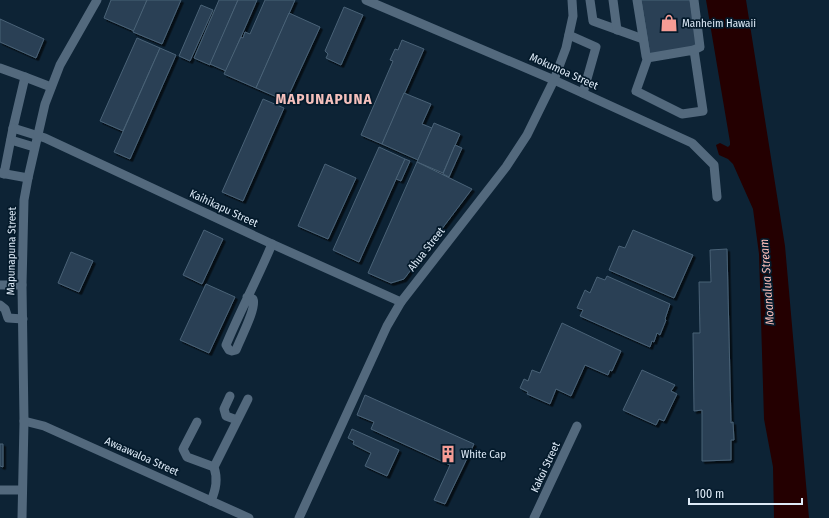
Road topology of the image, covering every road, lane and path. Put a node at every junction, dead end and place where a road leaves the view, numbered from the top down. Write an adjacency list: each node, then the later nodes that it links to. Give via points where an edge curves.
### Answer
1 (97, 0): 16 (street, Mapunapuna Street, via 60,65)
2 (366, 0): 15 (street, Mokumoa Street)
3 (572, 0): 9 (street, Ahua Street, via 573,16)
4 (590, 0): 8 (street, via 593,21)
5 (613, 0): 8 (street)
6 (637, 0): 10 (street)
7 (694, 0): 11 (street, via 700,47)
8 (617, 30): 10 (street)
9 (569, 35): 15 (street, Ahua Street); 17 (street, via 596,47)
10 (643, 39): 12 (street)
11 (694, 50): 12 (street); 12 (street, via 703,111 688,114 682,114 636,91)
12 (647, 58)
13 (0, 68): 14 (street)
14 (25, 77): 16 (street); 18 (street)
15 (554, 80): 17 (street, Mokumoa Street); 29 (street, Ahua Street, via 527,135 506,167)
16 (51, 88): 19 (street, Mapunapuna Street)
17 (583, 93): 24 (street, Mokumoa Street, via 692,143 714,165)
18 (13, 128): 19 (street, Kaihikapu Street); 20 (street)
19 (37, 135): 21 (street, Mapunapuna Street); 25 (street, Kaihikapu Street)
20 (11, 140): 21 (street); 22 (street)
21 (34, 147): 23 (street, Mapunapuna Street)
22 (2, 173): 23 (street)
23 (28, 178): 27 (street, Mapunapuna Street, via 24,200)
24 (717, 197)
25 (272, 244): 28 (street); 29 (street, Kaihikapu Street)
26 (0, 285): 27 (street)
27 (22, 285): 31 (street, Mapunapuna Street)
28 (247, 297): 28 (street, via 226,345 232,351 236,350 253,307 253,299)
29 (401, 302): 44 (street, Ahua Street, via 387,326)
30 (0, 305): 31 (street, via 5,309 8,318)
31 (23, 319): 35 (street, Mapunapuna Street)
32 (230, 396): 34 (street, via 224,409 226,416)
33 (248, 399): 34 (street)
34 (237, 420): 38 (street)
35 (24, 421): 40 (street, Mapunapuna Street); 41 (street, Awaawaloa Street, via 44,426)
36 (197, 422): 38 (street, via 183,449 187,456)
37 (577, 426): 45 (street, Kakoi Street)
38 (214, 467): 41 (street, via 217,476 216,490)
39 (0, 490): 40 (street)
40 (22, 490): 42 (street, Mapunapuna Street)
41 (211, 501): 43 (street, Awaawaloa Street)
42 (22, 518)
43 (249, 518)
44 (299, 518)
45 (534, 518)

